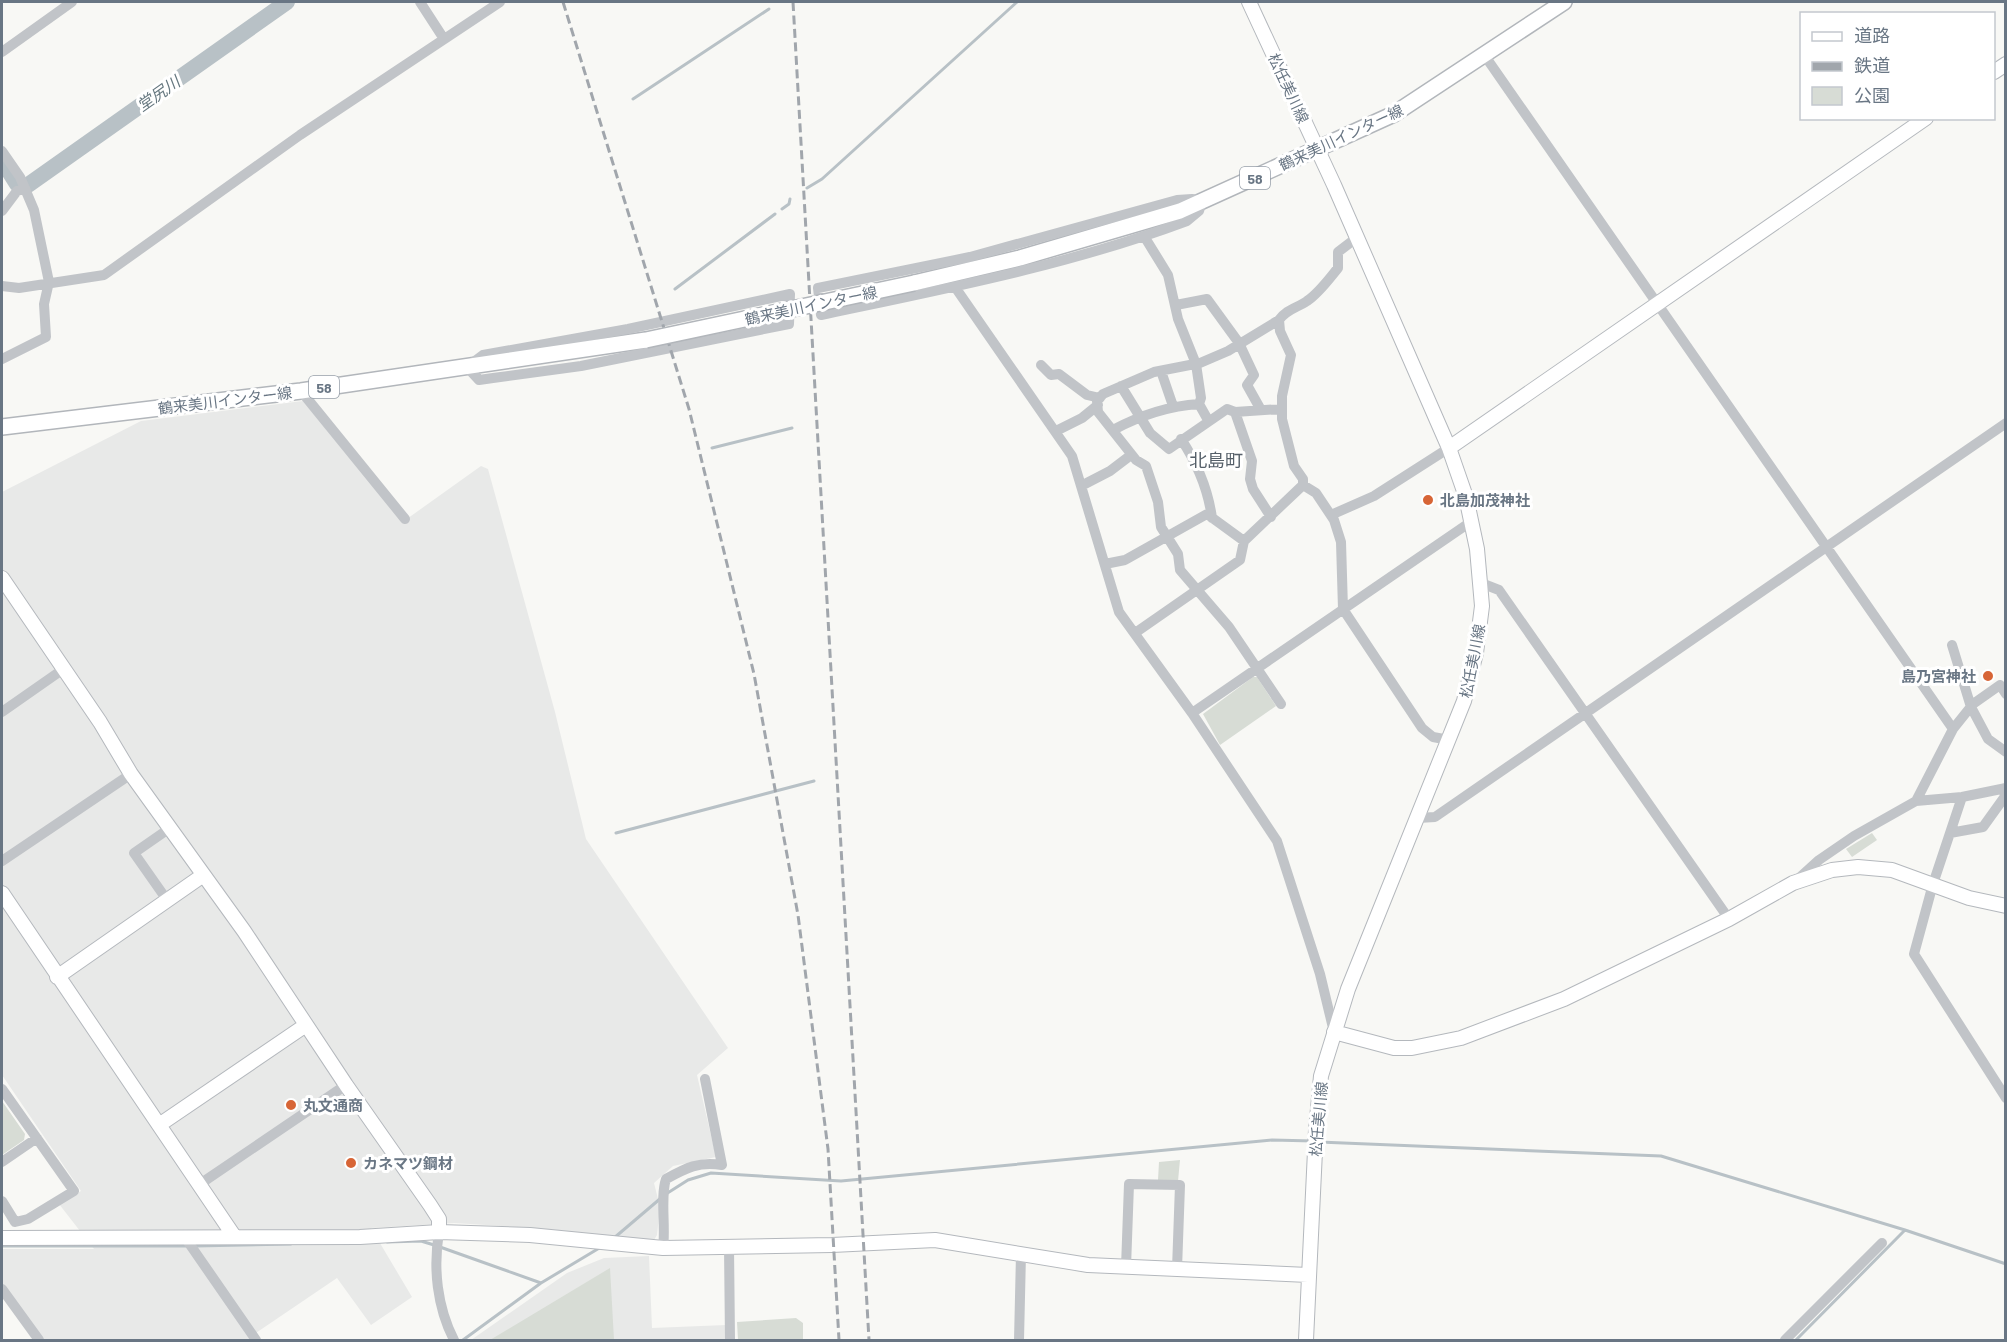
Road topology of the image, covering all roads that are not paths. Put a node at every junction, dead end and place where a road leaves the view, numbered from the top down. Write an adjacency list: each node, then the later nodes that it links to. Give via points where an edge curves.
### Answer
1 (72, 2): 7 (street)
2 (420, 2): 6 (street)
3 (500, 2): 6 (street)
4 (1249, 2): 10 (street, 松任美川線)
5 (1564, 2): 8 (main road, 鶴来美川インター線 / 58)
6 (444, 39): 17 (street, via 300,135 104,275)
7 (2, 52)
8 (1485, 56): 10 (main road, 鶴来美川インター線 / 58, via 1394,114); 20 (street)
9 (1923, 120): 20 (street)
10 (1317, 150): 13 (main road, 鶴来美川インター線 / 58); 16 (street, 松任美川線)
11 (2, 151): 12 (street)
12 (25, 188): 14 (street, via 17,191); 17 (street, via 34,210)
13 (1202, 201): 15 (street, via 1199,211 1187,221); 19 (street, via 1177,200 970,257 818,288 821,315); 27 (main road, 鶴来美川インター線 / 58, bridge, via 1020,258 914,283 646,340)
14 (2, 211)
15 (1144, 236): 19 (street); 21 (street, via 1168,275)
16 (1355, 238): 22 (street, via 1338,252 1338,268 1321,288); 44 (street, 松任美川線)
17 (49, 282): 18 (street, via 19,288); 24 (street, via 44,304 46,336)
18 (2, 286)
19 (955, 286): 42 (street)
20 (1659, 303): 44 (street); 55 (street)
21 (1176, 304): 23 (street, via 1207,299); 25 (street, via 1178,320)
22 (1279, 320): 23 (street); 34 (street, via 1291,355)
23 (1239, 343): 25 (street); 35 (street, via 1254,375 1247,385 1248,391)
24 (2, 358)
25 (1196, 364): 28 (street); 32 (street)
26 (1041, 365): 31 (street, via 1051,375 1059,374)
27 (467, 367): 27 (street, via 483,355 790,294 789,324 581,366 479,380); 30 (main road, 鶴来美川インター線 / 58)
28 (1161, 371): 29 (street); 33 (street)
29 (1121, 386): 31 (street, via 1102,394); 37 (street)
30 (301, 391): 40 (main road, 鶴来美川インター線 / 58); 51 (street)
31 (1099, 402): 41 (street, via 1098,412); 42 (street)
32 (1199, 404): 33 (street); 38 (street)
33 (1173, 406): 37 (street)
34 (1281, 409): 35 (street); 46 (street, via 1293,466)
35 (1261, 410): 36 (street)
36 (1235, 412): 38 (street, via 1227,410); 49 (street, via 1252,461 1253,489)
37 (1140, 416): 41 (street); 43 (street, via 1150,433 1169,449)
38 (1208, 420): 43 (street)
39 (2006, 423): 55 (street)
40 (2, 427)
41 (1113, 430): 45 (street)
42 (1056, 431): 47 (street, via 1072,456)
43 (1181, 439): 50 (street, via 1203,480)
44 (1449, 448): 48 (street, via 1374,496); 52 (street, 松任美川線)
45 (1131, 455): 47 (street); 53 (street, via 1146,466 1158,502 1161,527)
46 (1303, 485): 48 (street, via 1316,492); 49 (street)
47 (1081, 486): 56 (street)
48 (1331, 515): 60 (street, via 1341,542)
49 (1270, 517): 54 (street)
50 (1212, 518): 53 (street, via 1207,514); 54 (street)
51 (405, 519)
52 (1472, 521): 58 (street, 松任美川線); 60 (street)
53 (1167, 536): 56 (street, via 1125,560); 59 (street, via 1178,554 1180,570)
54 (1244, 541): 59 (street, via 1239,560)
55 (1828, 547): 70 (street); 71 (street)
56 (1105, 564): 61 (street, via 1119,612)
57 (2, 578): 64 (street)
58 (1481, 584): 70 (street, via 1499,590); 72 (street, 松任美川線, via 1476,653)
59 (1197, 591): 61 (street); 63 (street, via 1229,627)
60 (1343, 609): 63 (street); 72 (street, via 1422,728 1432,737)
61 (1135, 633): 69 (street)
62 (1952, 645): 67 (street)
63 (1256, 669): 66 (street); 69 (street)
64 (62, 670): 68 (street); 74 (street)
65 (2006, 694): 67 (street, via 2000,685)
66 (1281, 704)
67 (1971, 707): 71 (street); 73 (street, via 1988,739)
68 (2, 711)
69 (1192, 713): 92 (street, via 1277,841 1320,974)
70 (1587, 714): 79 (street, via 1435,817); 89 (street)
71 (1953, 729): 78 (street)
72 (1449, 740): 79 (street, 松任美川線)
73 (2006, 752)
74 (131, 774): 80 (street); 82 (street)
75 (2006, 788): 77 (street)
76 (2006, 795): 81 (street, via 1983,827)
77 (1962, 796): 78 (street); 81 (street)
78 (1916, 801): 84 (street, via 1827,854)
79 (1418, 818): 92 (street, 松任美川線)
80 (170, 828): 83 (street); 87 (street, via 134,853)
81 (1950, 833): 85 (street)
82 (2, 861)
83 (202, 876): 87 (street); 91 (street)
84 (1793, 884): 85 (street, via 1832,870 1858,867 1892,870); 89 (street)
85 (1933, 884): 88 (street, via 1969,898); 96 (street, via 1914,954)
86 (2, 893): 90 (street)
87 (167, 900): 90 (street)
88 (2006, 906)
89 (1729, 919): 92 (street, via 1564,999 1461,1038 1394,1048)
90 (57, 977): 97 (street)
91 (306, 1025): 94 (street); 97 (street)
92 (1334, 1032): 112 (street, 松任美川線, via 1322,1076)
93 (705, 1079): 108 (street, via 722,1165 691,1166 666,1179 662,1189)
94 (346, 1085): 100 (street); 104 (street, via 439,1219)
95 (2, 1089): 98 (street)
96 (2006, 1098)
97 (159, 1125): 100 (street)
98 (37, 1138): 99 (street); 101 (street, via 74,1191 28,1219 15,1222)
99 (2, 1162)
100 (200, 1184): 102 (street)
101 (2, 1201)
102 (234, 1236): 104 (street); 105 (street)
103 (2, 1238): 105 (street)
104 (438, 1242): 108 (street, via 597,1242); 116 (street, via 437,1288)
105 (188, 1243): 115 (street)
106 (1882, 1243): 120 (street)
107 (729, 1246): 108 (street); 109 (street, via 935,1240); 117 (street)
108 (663, 1248)
109 (1021, 1254): 110 (street); 118 (street)
110 (1126, 1267): 111 (street); 111 (street, via 1129,1184 1180,1185)
111 (1177, 1269): 112 (street)
112 (1308, 1275): 119 (street, 松任美川線)
113 (2, 1289): 114 (street)
114 (39, 1341)
115 (256, 1341)
116 (454, 1341)
117 (730, 1341)
118 (1019, 1341)
119 (1306, 1341)
120 (1785, 1341)

